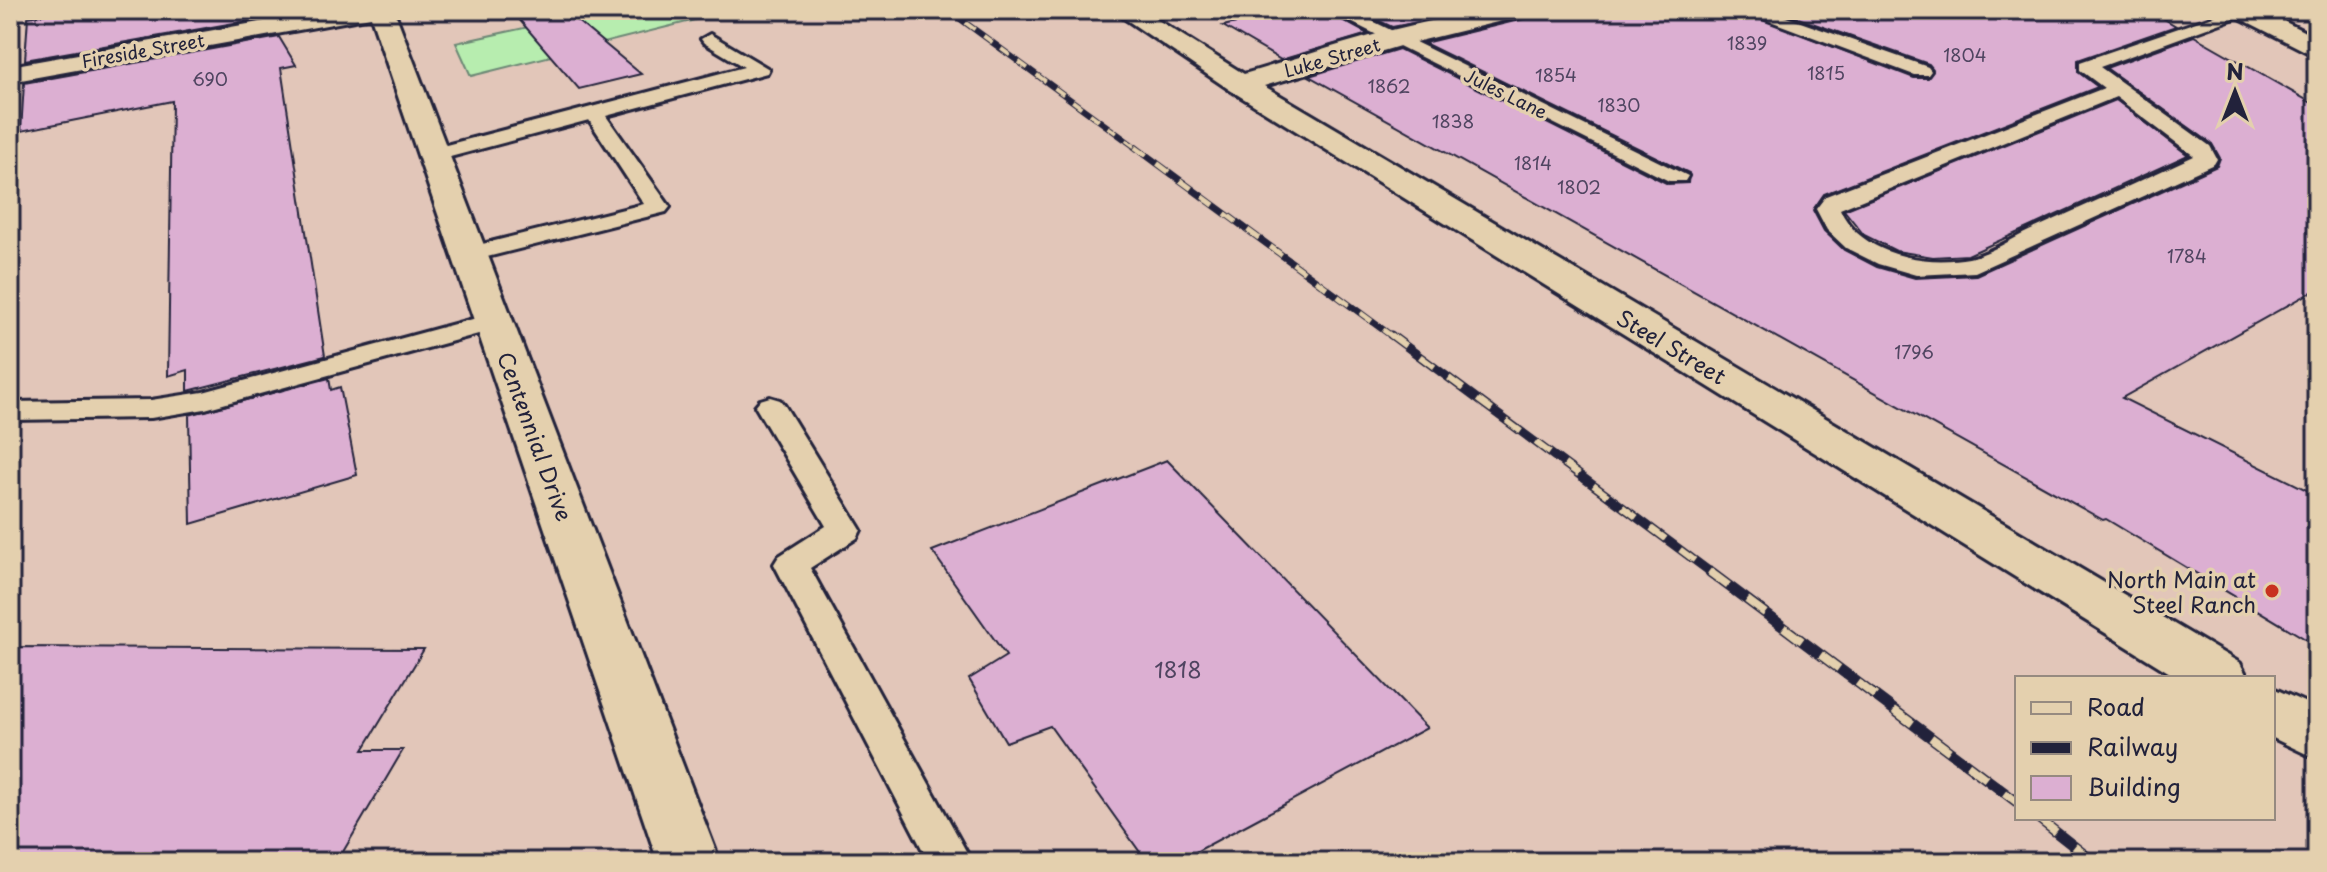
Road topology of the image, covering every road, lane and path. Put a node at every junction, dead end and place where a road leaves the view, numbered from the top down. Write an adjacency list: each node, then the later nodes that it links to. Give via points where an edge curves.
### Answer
1 (370, 10): 12 (street, Fireside Street)
2 (381, 10): 16 (street, Centennial Drive)
3 (1125, 10): 13 (street, Steel Street)
4 (1336, 10): 9 (lane, Jules Lane)
5 (1517, 10): 9 (street, Luke Street)
6 (1750, 10): 11 (lane)
7 (2244, 11): 10 (street); 14 (lane, via 2087,66)
8 (710, 39): 15 (lane, via 760,69)
9 (1395, 39): 13 (street, Luke Street); 17 (lane, Jules Lane)
10 (2317, 49)
11 (1921, 71)
12 (10, 74)
13 (1240, 84): 22 (street, Steel Street)
14 (2116, 90): 14 (lane, via 2206,159 1975,265 1916,268 1855,243 1835,225 1828,209 1834,201)
15 (595, 114): 16 (lane); 18 (lane, via 658,207)
16 (435, 155): 18 (street, Centennial Drive)
17 (1677, 176)
18 (471, 254): 19 (street, Centennial Drive)
19 (495, 321): 21 (lane, via 205,400 151,409); 25 (street, Centennial Drive)
20 (770, 406): 26 (lane, via 845,530 791,564)
21 (10, 411)
22 (2218, 676)
23 (2275, 711): 24 (street)
24 (2317, 736)
25 (689, 862)
26 (951, 862)

